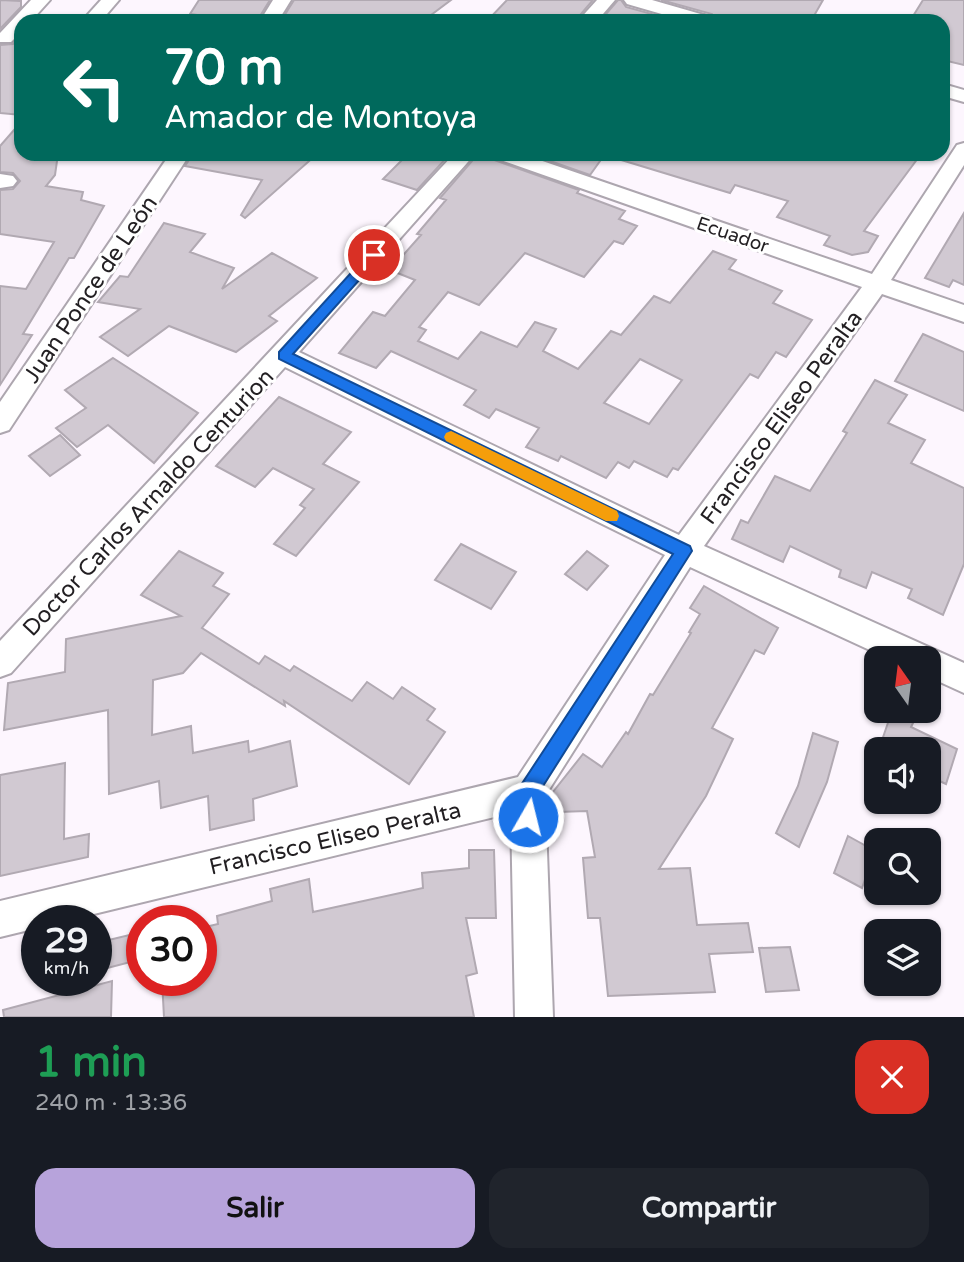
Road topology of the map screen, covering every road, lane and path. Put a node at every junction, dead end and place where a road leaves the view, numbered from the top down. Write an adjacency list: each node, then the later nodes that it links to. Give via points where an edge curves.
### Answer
1 (41, 0): 5 (street)
2 (110, 0): 6 (street)
3 (606, 0): 7 (street)
4 (632, 0): 8 (street)
5 (29, 14)
6 (97, 14)
7 (593, 14)
8 (681, 14)
9 (964, 149): 13 (street, Francisco Eliseo Peralta)
10 (175, 161): 16 (street, Juan Ponce de León)
11 (459, 161): 15 (street, Doctor Carlos Arnaldo Centurion)
12 (522, 161): 13 (street, Ecuador)
13 (877, 284): 14 (street, Ecuador); 17 (street, Francisco Eliseo Peralta)
14 (964, 314)
15 (284, 355): 17 (street); 19 (street, Doctor Carlos Arnaldo Centurion)
16 (0, 423)
17 (684, 551): 18 (street); 22 (street, Francisco Eliseo Peralta)
18 (894, 646)
19 (0, 663)
20 (942, 668): 21 (street)
21 (964, 678)
22 (528, 792): 23 (street, Francisco Eliseo Peralta); 24 (street)
23 (0, 919)
24 (534, 1017)

